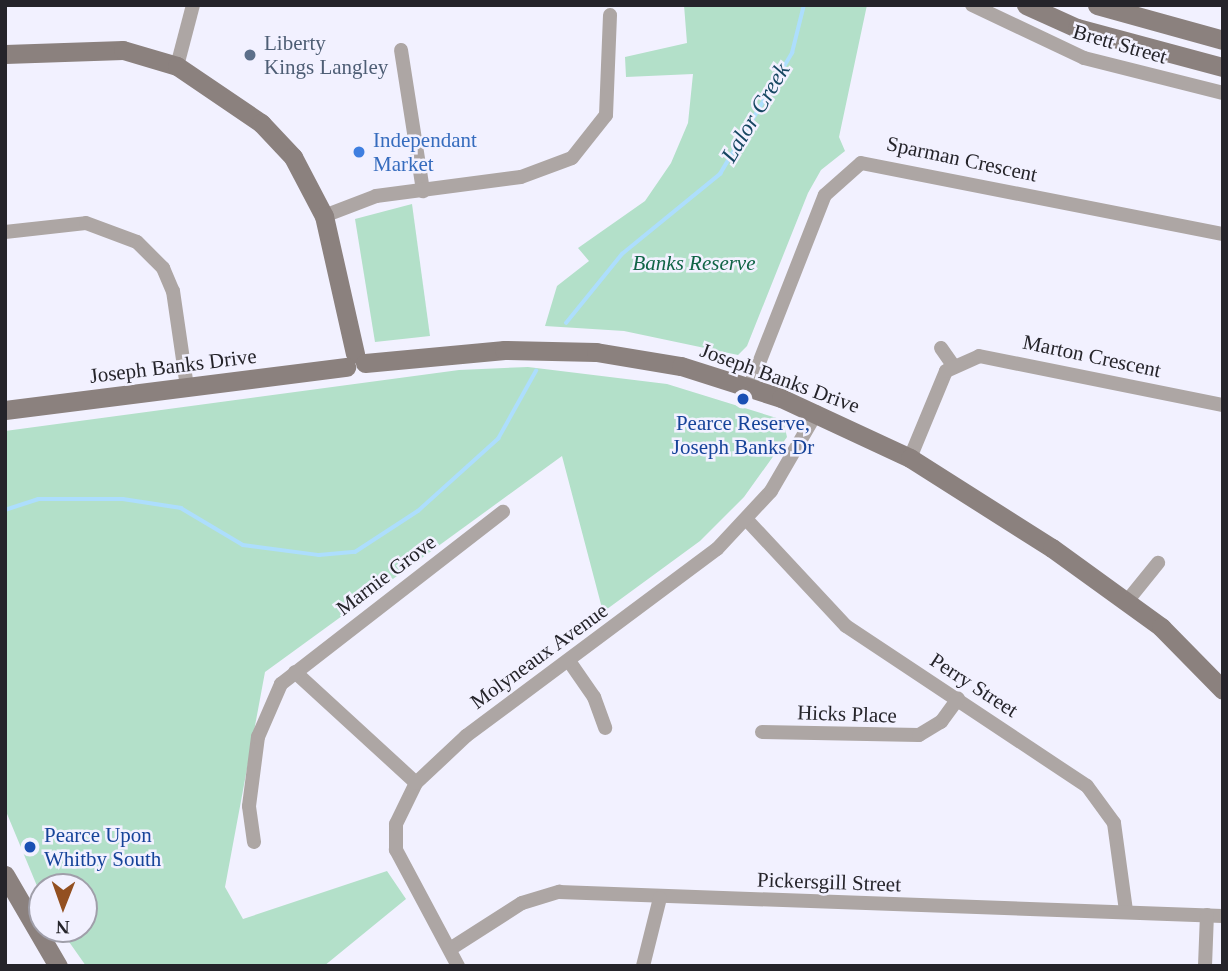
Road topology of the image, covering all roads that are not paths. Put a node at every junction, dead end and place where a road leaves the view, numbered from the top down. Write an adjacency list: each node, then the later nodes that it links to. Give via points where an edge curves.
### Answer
1 (193, 5): 9 (street)
2 (972, 5): 11 (street, Brett Street, via 1084,58)
3 (1026, 5): 10 (street, via 1088,31)
4 (1097, 5): 6 (street)
5 (610, 15): 12 (street, via 606,115 590,143 550,169)
6 (1223, 40)
7 (401, 50): 12 (street)
8 (5, 54): 9 (street, via 103,49)
9 (177, 66): 13 (street, via 261,123 293,157)
10 (1223, 67)
11 (1223, 93)
12 (423, 191): 13 (street, via 376,196)
13 (324, 216): 17 (street)
14 (5, 232): 20 (street, via 86,223 137,242 163,268 173,291)
15 (1223, 234): 19 (street, Sparman Crescent, via 861,163 825,195)
16 (941, 348): 18 (street)
17 (355, 361): 19 (street, Joseph Banks Drive, via 563,349 652,360); 20 (street, Joseph Banks Drive)
18 (953, 365): 21 (street, Marton Crescent, via 992,357); 24 (street, via 940,382)
19 (750, 386): 23 (street, Joseph Banks Drive)
20 (187, 387): 22 (street, Joseph Banks Drive)
21 (1223, 405)
22 (5, 410)
23 (817, 412): 24 (street, Joseph Banks Drive); 26 (street, Molyneaux Avenue, via 797,454)
24 (910, 458): 28 (street, Joseph Banks Drive)
25 (503, 512): 30 (street, Marnie Grove)
26 (747, 520): 29 (street, Molyneaux Avenue, via 690,573); 32 (street, Perry Street, via 846,626)
27 (1158, 563): 28 (street)
28 (1128, 600): 31 (street, Joseph Banks Drive)
29 (569, 661): 33 (street, via 594,697); 35 (street, Molyneaux Avenue, via 466,736)
30 (295, 672): 35 (street); 36 (street, Marnie Grove, via 281,684 258,737 249,806)
31 (1223, 690)
32 (958, 699): 34 (street, Hicks Place, via 942,722 919,735); 39 (street, Perry Street, via 1087,786 1114,823)
33 (605, 728)
34 (762, 732)
35 (416, 783): 42 (street, Molyneaux Avenue, via 396,824 396,850)
36 (254, 842)
37 (5, 875): 43 (street)
38 (660, 898): 39 (street, Pickersgill Street); 42 (street, Pickersgill Street, via 559,892 522,903); 45 (street)
39 (1126, 911): 40 (street, Pickersgill Street)
40 (1207, 915): 41 (street, Pickersgill Street); 46 (street)
41 (1223, 916)
42 (450, 950): 44 (street, Molyneaux Avenue)
43 (57, 965)
44 (458, 966)
45 (643, 966)
46 (1205, 966)

